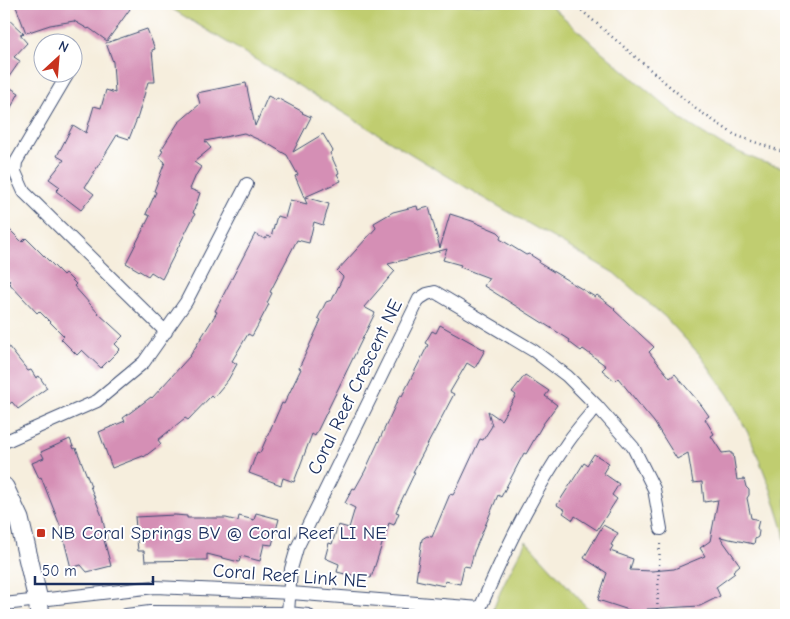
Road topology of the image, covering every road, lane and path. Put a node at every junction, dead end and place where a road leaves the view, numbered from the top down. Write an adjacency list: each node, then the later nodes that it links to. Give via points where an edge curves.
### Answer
1 (574, 4): 3 (path, via 696,109 735,135)
2 (63, 82): 5 (street, via 16,162 15,172 24,192)
3 (786, 153)
4 (247, 184): 5 (street, via 186,302)
5 (166, 332): 7 (street, via 144,362 97,401)
6 (597, 406): 9 (street, Coral Reef Crescent NE, via 633,446 654,489); 10 (street, Coral Reef Crescent NE, via 568,376 534,351 435,292 427,294 419,299 297,548 291,569); 14 (street, via 542,483 509,542)
7 (4, 442)
8 (4, 487): 12 (street, via 19,519)
9 (661, 529): 19 (path)
10 (291, 593): 12 (street, Coral Reef Link NE, via 155,588); 14 (street, Coral Reef Link NE); 15 (street, Coral Reef Crescent NE)
11 (4, 604): 12 (street, Coral Reef Link NE)
12 (39, 608)
13 (494, 608): 18 (path)
14 (478, 612)
15 (288, 613): 16 (street, Coral Reef Link NE, via 150,612); 17 (street, Coral Reef Link NE)
16 (126, 615)
17 (308, 615)
18 (503, 615)
19 (657, 615)

